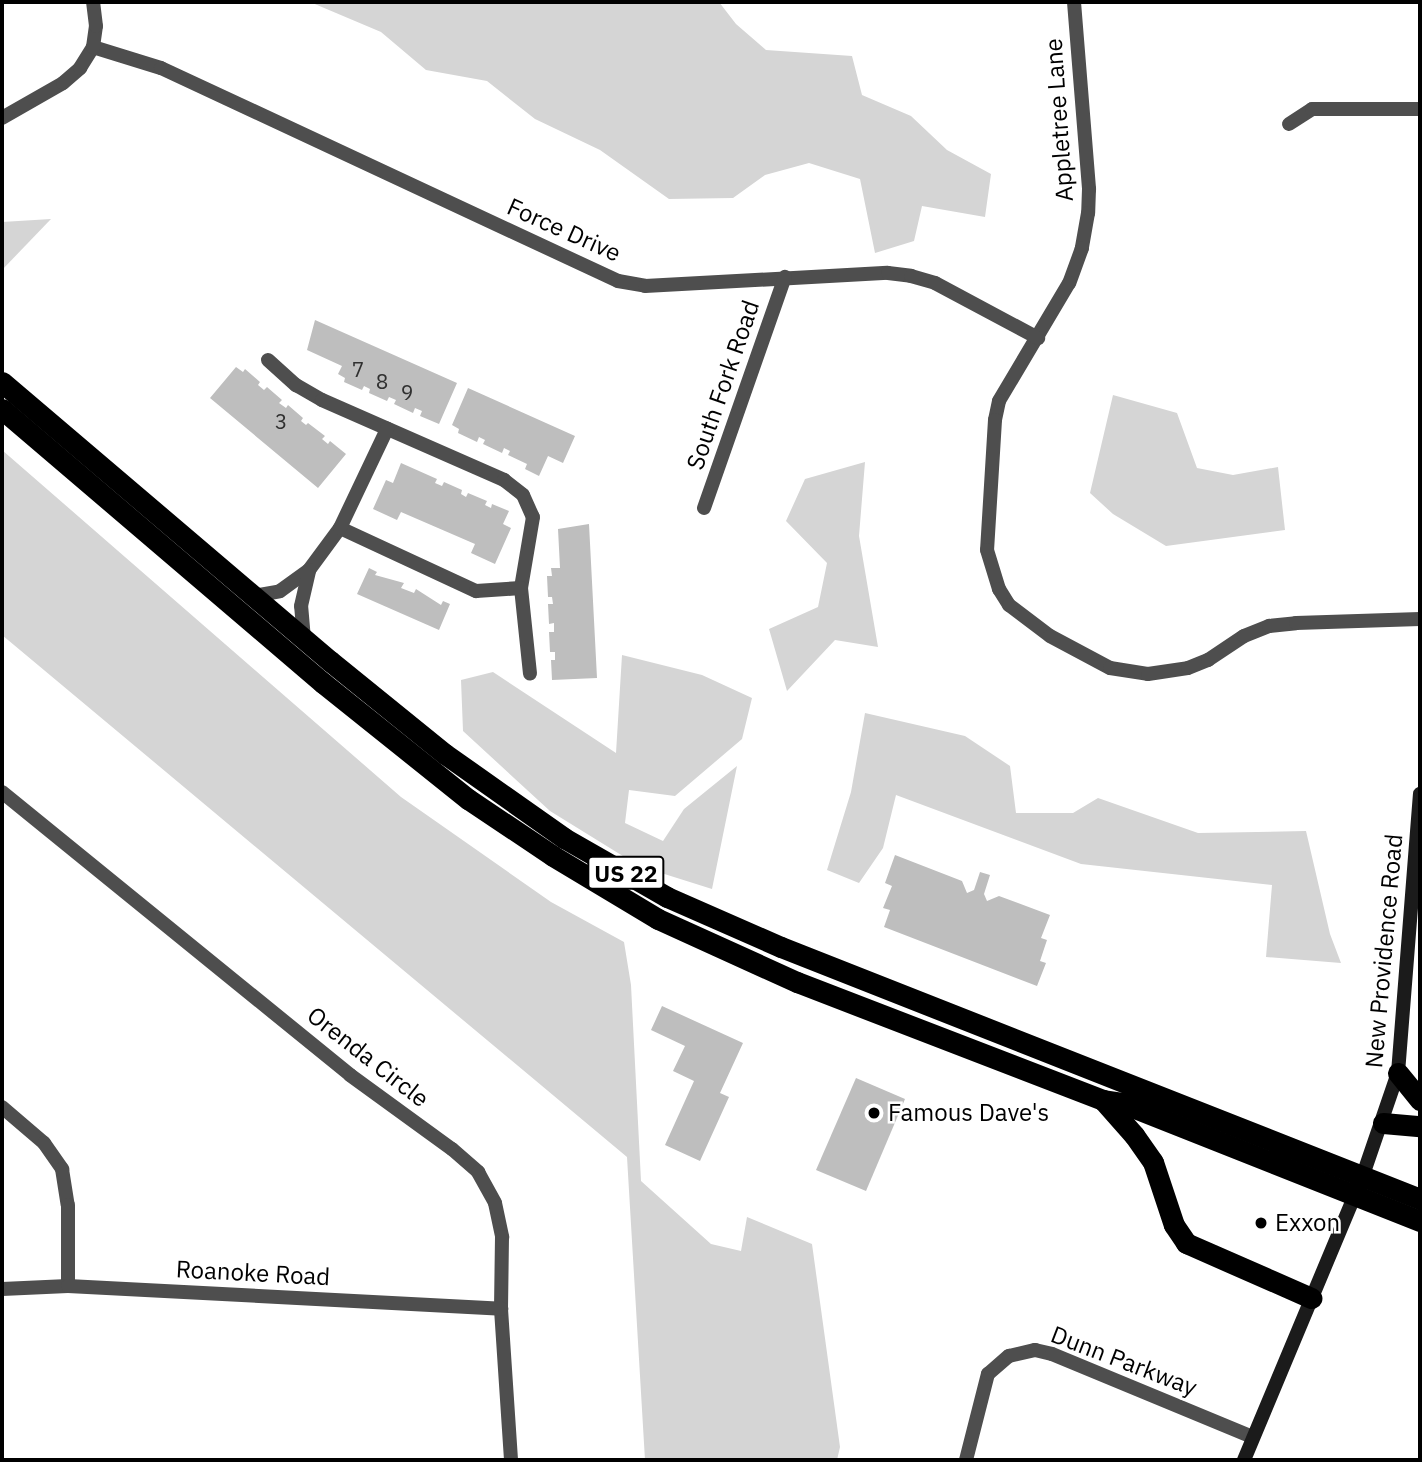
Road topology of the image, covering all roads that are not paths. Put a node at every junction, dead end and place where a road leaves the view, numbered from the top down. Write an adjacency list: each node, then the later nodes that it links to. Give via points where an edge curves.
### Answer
1 (93, 2): 3 (street)
2 (1074, 2): 8 (street, Appletree Lane, via 1090,189 1088,214 1069,282)
3 (93, 47): 5 (street, via 63,83); 7 (street, Force Drive, via 161,68 618,281 645,286)
4 (1420, 109): 6 (street, via 1312,109)
5 (2, 118)
6 (1289, 124)
7 (785, 278): 8 (street, Force Drive, via 911,276 935,283); 13 (street, South Fork Road)
8 (1038, 338): 18 (street, Appletree Lane, via 999,401 987,528 991,570 1009,604 1025,619 1110,668 1148,674 1188,668 1269,626)
9 (268, 360): 12 (street, via 313,395)
10 (2, 382): 17 (highway, US 22)
11 (2, 409): 24 (highway, US 22, via 355,709 468,799 553,856 658,919 768,970)
12 (387, 429): 14 (street); 16 (street, via 504,480 523,495 533,517)
13 (704, 508)
14 (340, 528): 15 (street); 16 (street, via 476,591)
15 (309, 570): 17 (street, via 280,591); 19 (street, via 301,606)
16 (521, 588): 20 (street)
17 (253, 596): 19 (highway, US 22)
18 (1420, 619)
19 (304, 639): 29 (highway, US 22, via 509,801 667,897)
20 (530, 674)
21 (2, 792): 35 (street, Orenda Circle, via 350,1075 470,1164 485,1182 499,1214)
22 (1420, 794): 23 (street, New Providence Road)
23 (1398, 1073): 25 (highway); 27 (street, New Providence Road)
24 (1103, 1100): 29 (highway, US 22); 34 (highway, via 1153,1162 1174,1225 1186,1243)
25 (1420, 1100)
26 (2, 1107): 32 (street, via 44,1143 62,1169 68,1205)
27 (1383, 1123): 28 (highway); 29 (street, New Providence Road)
28 (1420, 1126)
29 (1359, 1184): 30 (highway, US 22); 31 (highway, US 22); 34 (street, New Providence Road)
30 (1420, 1199)
31 (1420, 1221)
32 (68, 1286): 33 (street, Roanoke Road); 35 (street, Roanoke Road)
33 (2, 1289)
34 (1311, 1298): 36 (street, New Providence Road)
35 (501, 1309): 37 (street, Orenda Circle)
36 (1252, 1437): 38 (street, Dunn Parkway, via 1035,1350 1009,1356 988,1374); 39 (street, New Providence Road)
37 (512, 1460)
38 (966, 1460)
39 (1244, 1460)

